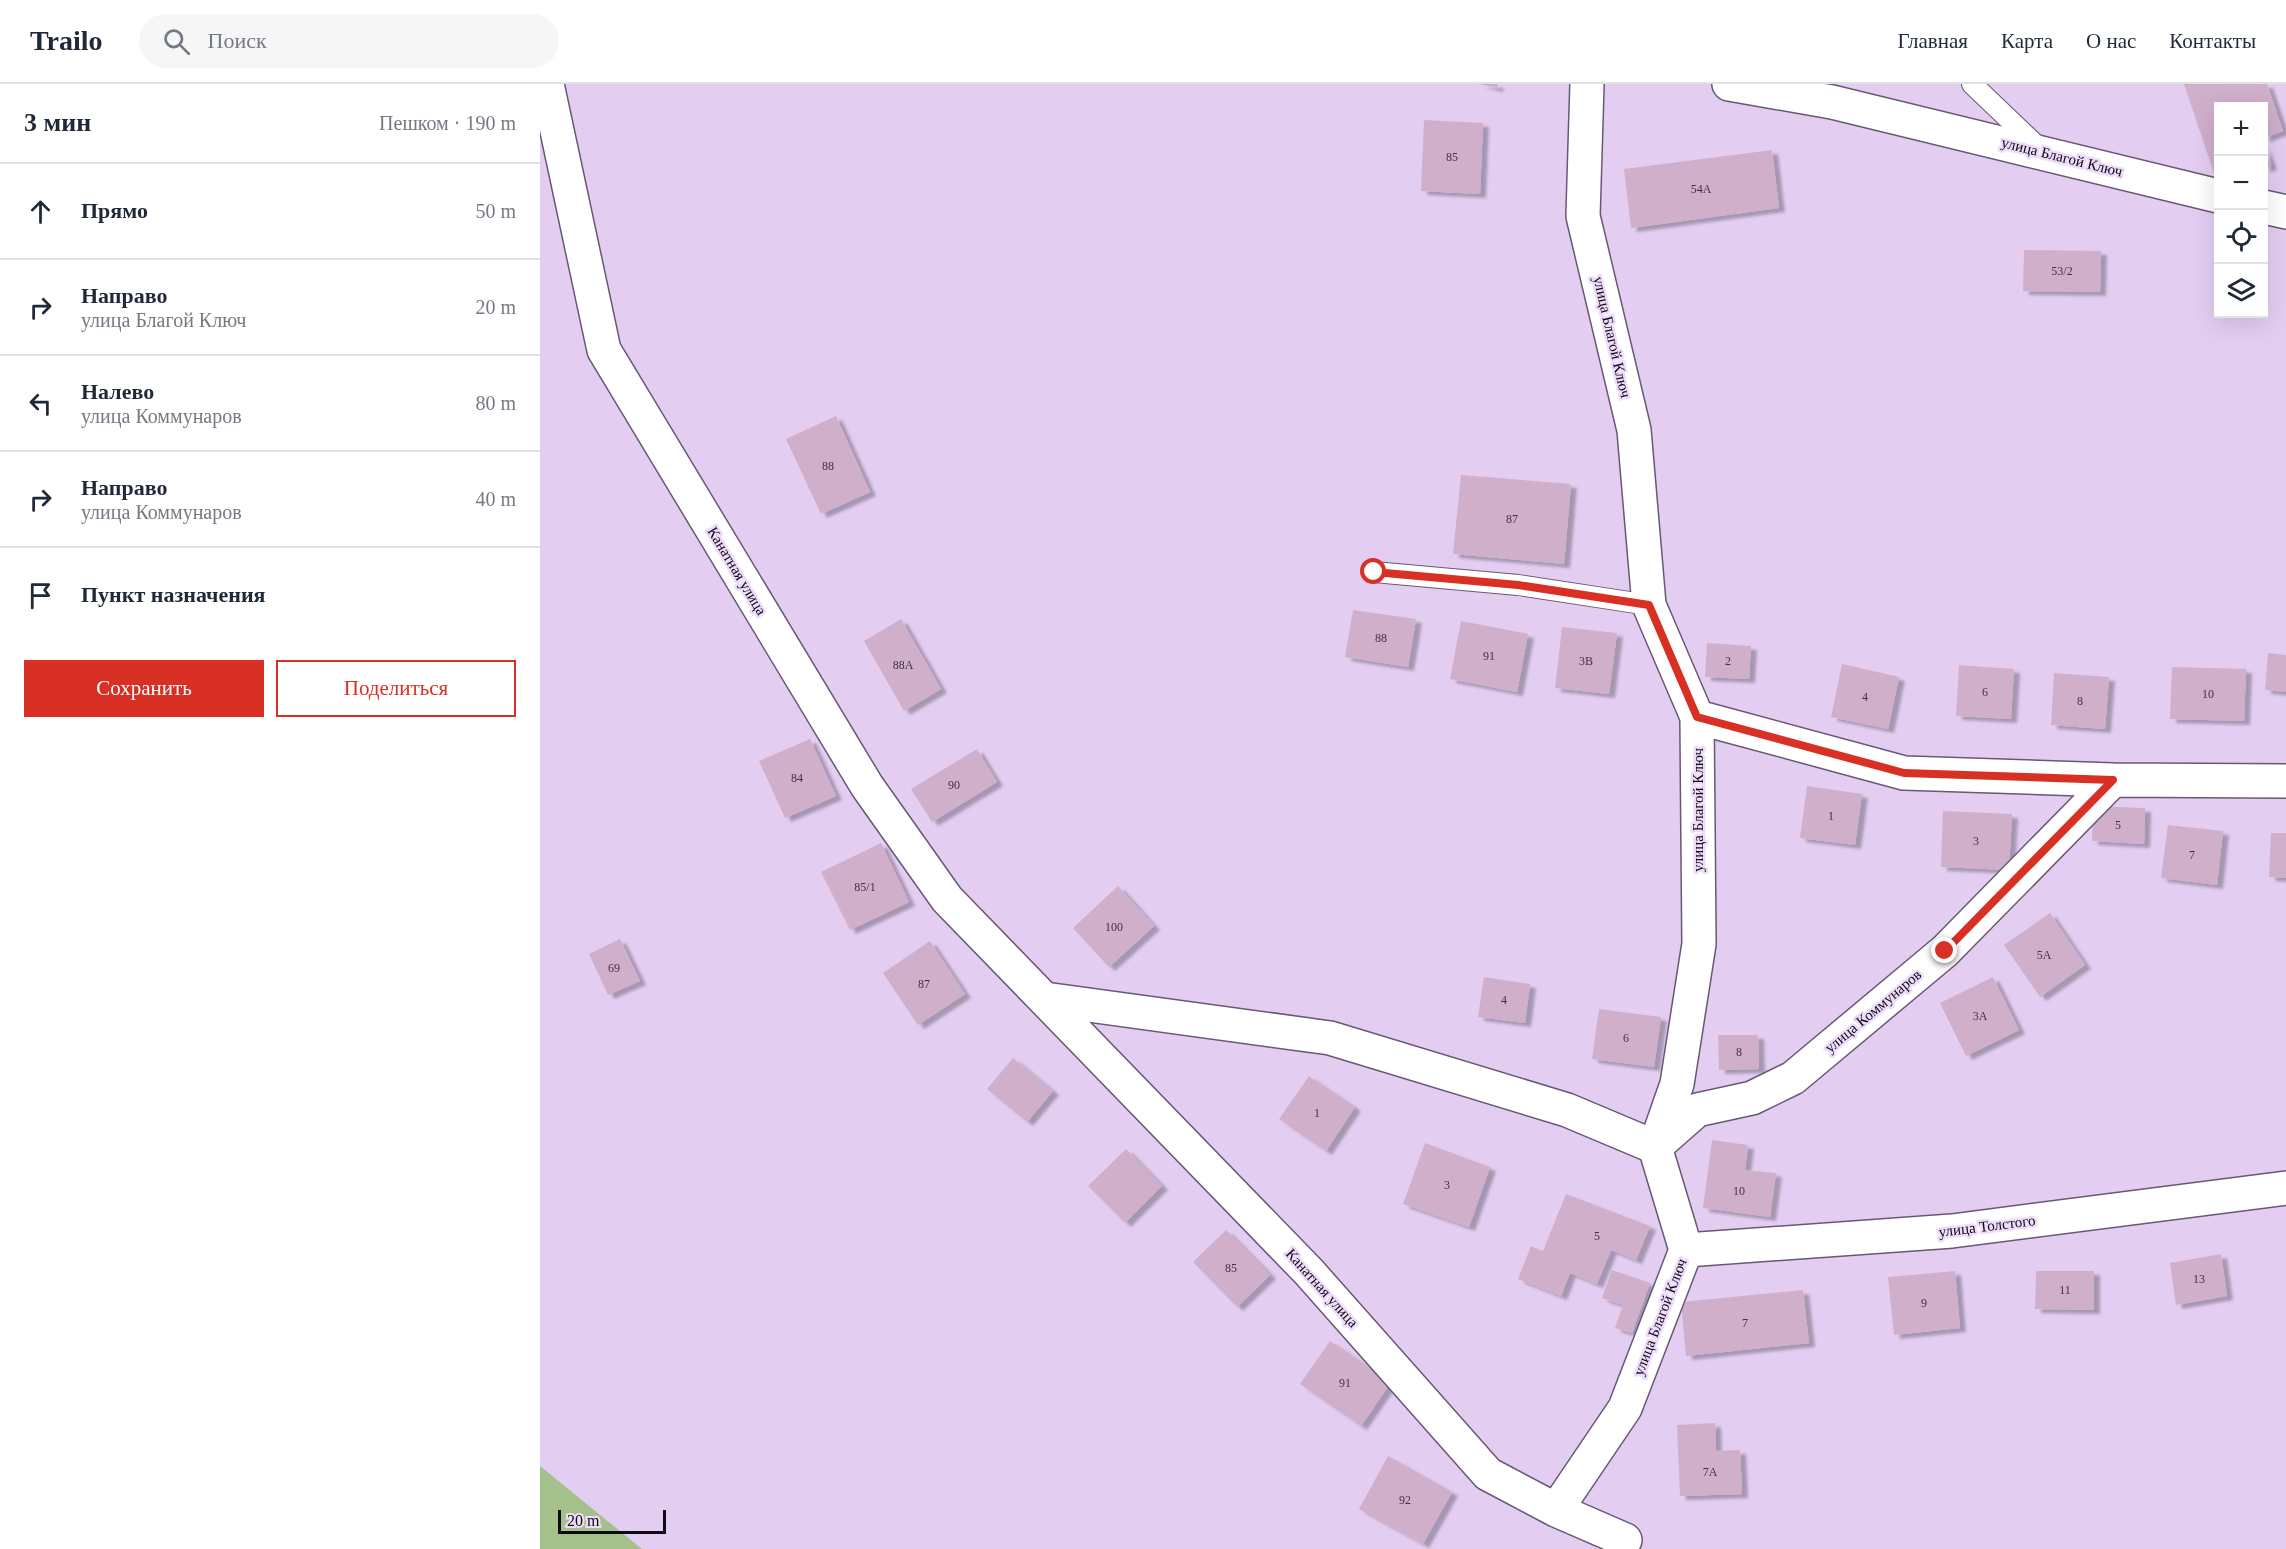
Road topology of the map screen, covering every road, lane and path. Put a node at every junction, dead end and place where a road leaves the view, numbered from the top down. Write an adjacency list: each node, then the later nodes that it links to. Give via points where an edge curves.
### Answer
1 (547, 84): 14 (street, Канатная улица, via 604,350 867,786 947,899)
2 (1587, 84): 10 (street, улица Благой Ключ, via 1583,216 1634,430)
3 (1729, 84): 5 (street, улица Благой Ключ, via 1832,102)
4 (1972, 84): 5 (lane)
5 (2043, 152): 6 (street, улица Благой Ключ)
6 (2214, 194)
7 (2268, 208): 8 (street)
8 (2286, 212)
9 (1374, 572): 10 (lane, via 1518,585)
10 (1649, 605): 11 (street, улица Благой Ключ)
11 (1697, 717): 12 (street, via 1904,773); 15 (street, улица Благой Ключ, via 1699,944 1677,1084)
12 (2113, 780): 13 (street); 15 (street, улица Коммунаров, via 1945,951 1793,1078 1752,1098 1697,1110)
13 (2286, 781)
14 (1046, 999): 15 (street, via 1330,1038 1567,1110); 18 (street, Канатная улица, via 1309,1272 1488,1473)
15 (1655, 1147): 17 (street, улица Благой Ключ)
16 (2286, 1188): 17 (street, улица Толстого, via 1952,1231)
17 (1686, 1250): 18 (street, улица Благой Ключ, via 1625,1408)
18 (1556, 1510): 19 (street, Канатная улица)
19 (1625, 1539)

